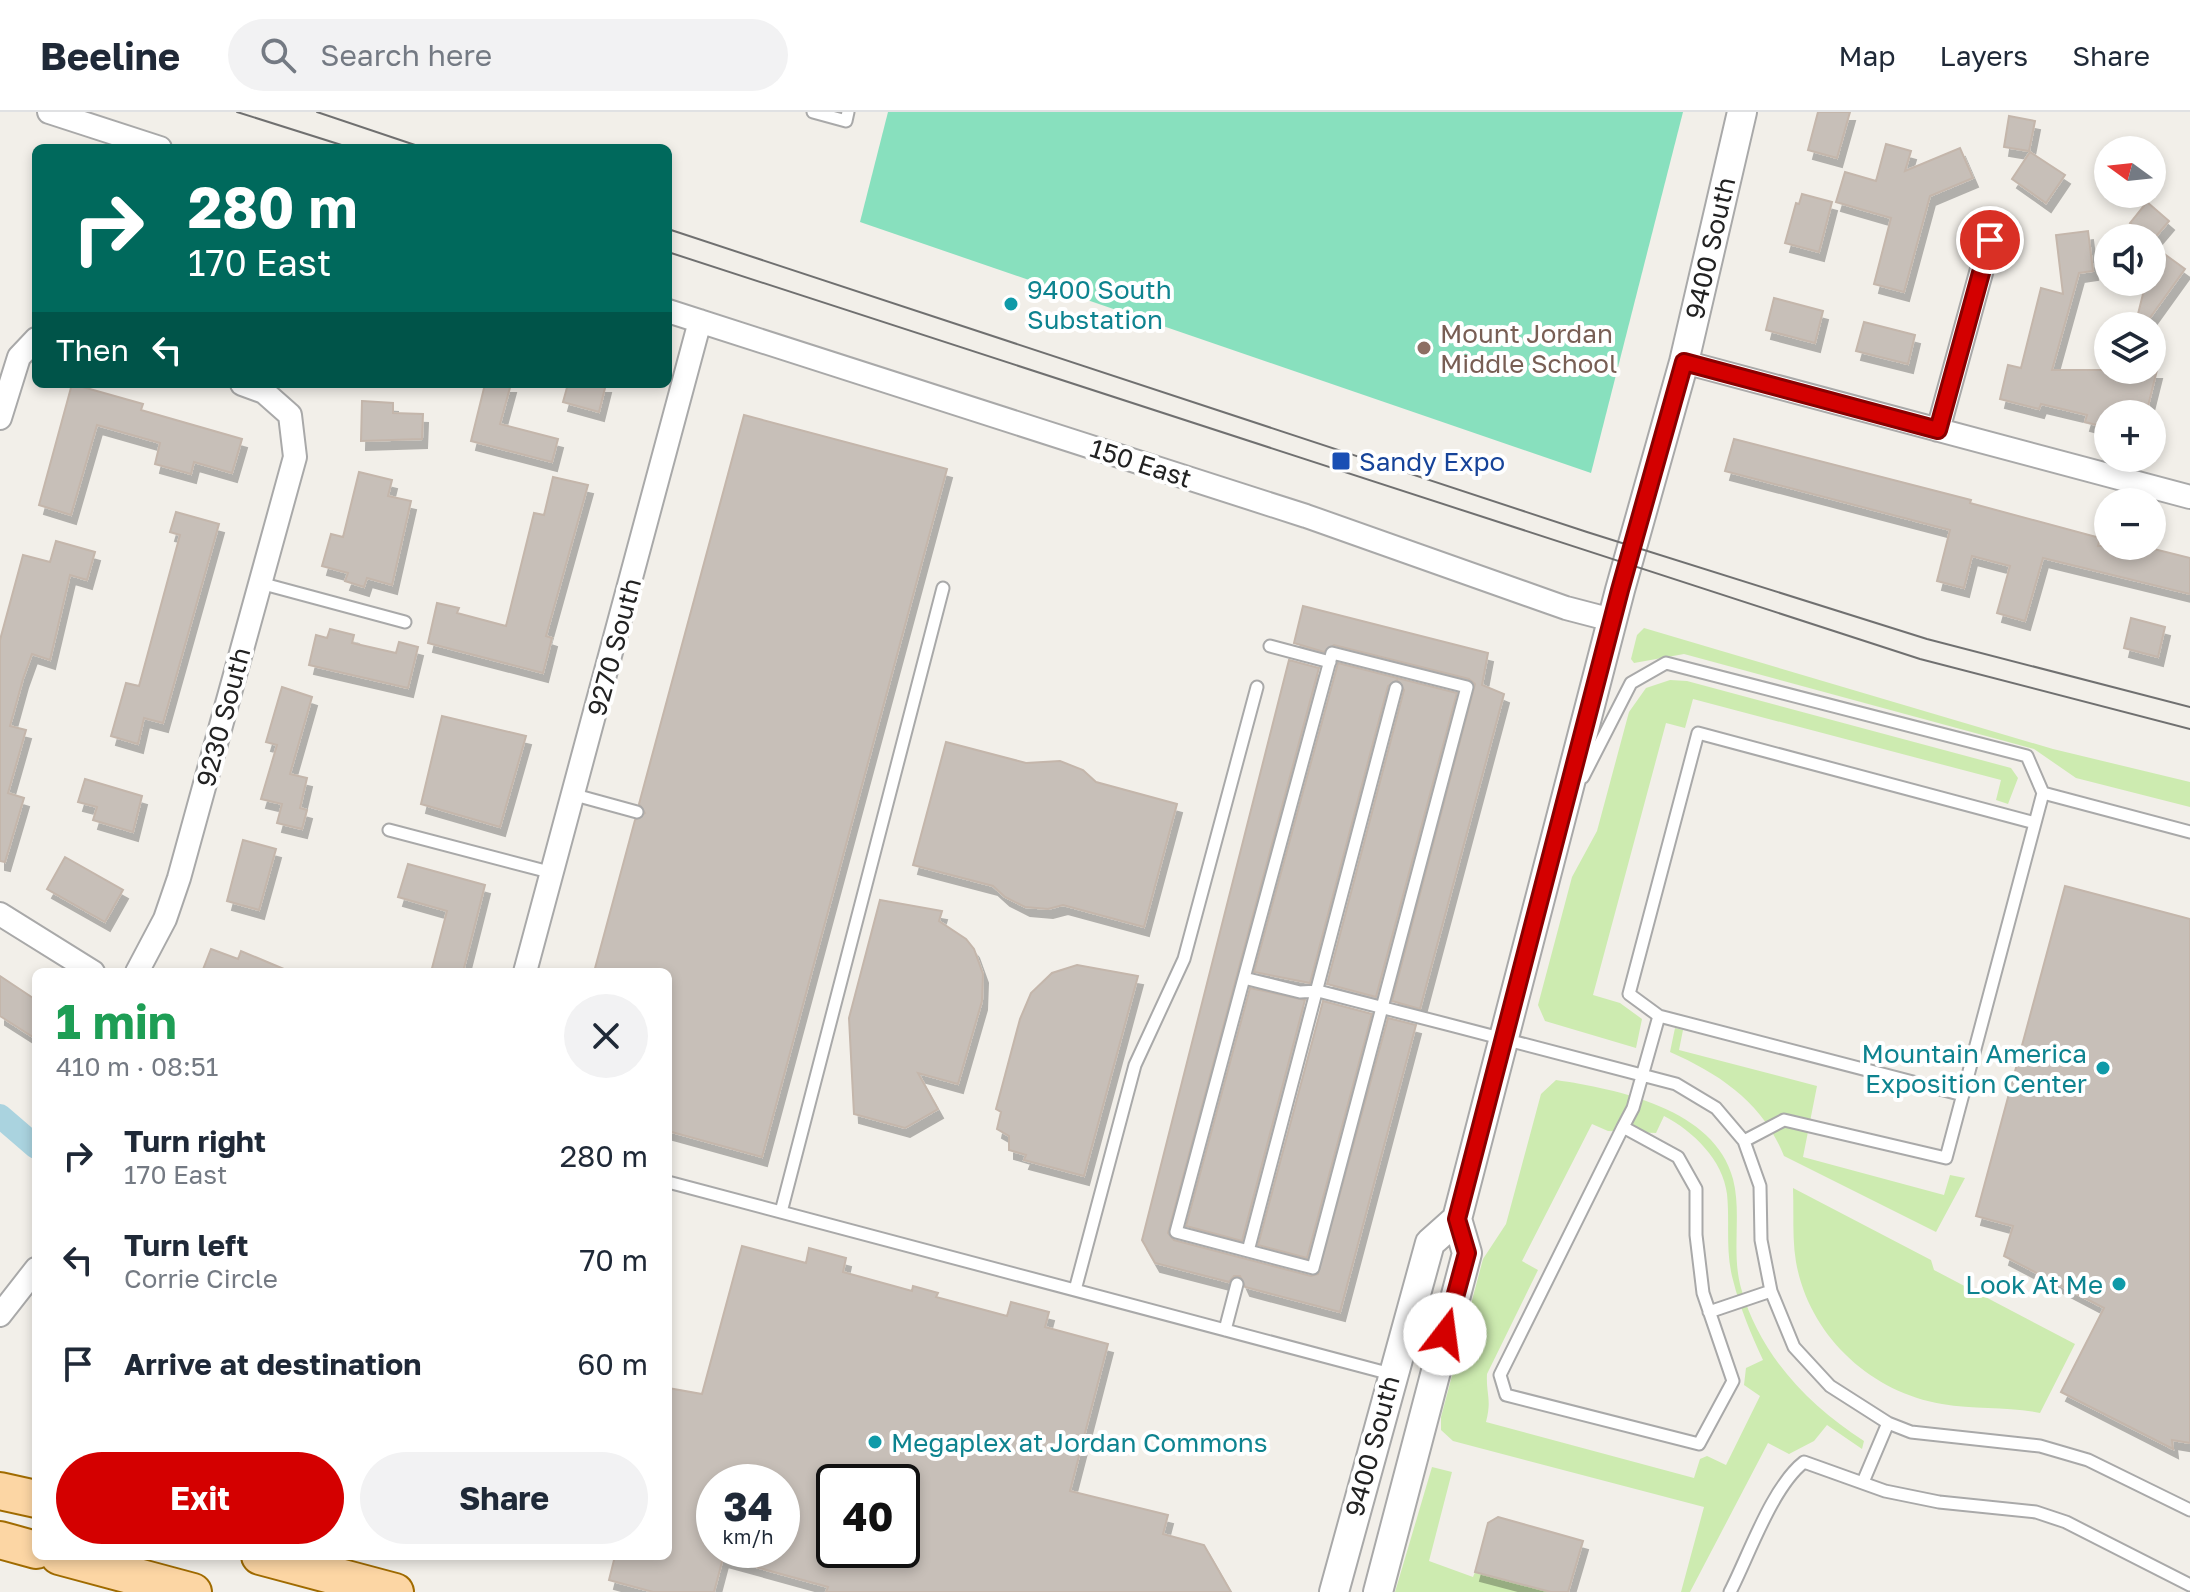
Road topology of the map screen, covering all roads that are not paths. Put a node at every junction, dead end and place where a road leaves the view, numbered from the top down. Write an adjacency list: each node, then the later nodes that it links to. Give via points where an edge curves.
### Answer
1 (49, 112): 5 (street)
2 (813, 112): 3 (lane, via 846,121)
3 (848, 112)
4 (1742, 112): 10 (street, 9400 South)
5 (148, 144)
6 (1990, 240): 13 (street)
7 (672, 312): 8 (street, 150 East)
8 (700, 321): 17 (street, 150 East); 24 (street, 9270 South)
9 (32, 343): 12 (street, via 19,357)
10 (1684, 362): 13 (street); 17 (street, 9400 South)
11 (253, 388): 15 (street, 9230 South, via 290,415 295,457)
12 (0, 418)
13 (1938, 430): 14 (street)
14 (2190, 497)
15 (260, 583): 18 (lane); 33 (street, 9230 South, via 179,878)
16 (943, 588): 45 (lane)
17 (1612, 620): 26 (street, 9400 South)
18 (405, 622)
19 (1270, 646): 20 (lane)
20 (1330, 662): 35 (lane); 37 (lane, via 1332,653 1467,687)
21 (1257, 687): 50 (lane, via 1184,959 1135,1065)
22 (1396, 688): 36 (lane)
23 (2043, 793): 26 (lane, via 2027,756 1666,663 1631,683); 27 (lane); 29 (lane)
24 (575, 795): 25 (lane); 30 (street, 9270 South)
25 (637, 812)
26 (1560, 823): 39 (street, 9400 South)
27 (2035, 823): 38 (lane, via 1698,733 1629,994); 41 (lane)
28 (389, 830): 30 (lane)
29 (2190, 832)
30 (554, 873): 34 (street, 9270 South)
31 (0, 914): 32 (street)
32 (87, 968)
33 (139, 968)
34 (526, 968)
35 (1244, 978): 36 (lane, via 1300,992); 47 (lane, via 1176,1232)
36 (1318, 991): 37 (lane); 47 (lane)
37 (1383, 1008): 39 (lane); 47 (lane, via 1313,1268)
38 (1659, 1016): 40 (lane); 41 (lane)
39 (1503, 1040): 40 (lane); 46 (street, 9400 South)
40 (1642, 1076): 42 (lane); 43 (lane, via 1676,1084 1716,1108)
41 (1963, 1095): 43 (lane, via 1946,1158 1784,1120)
42 (1623, 1127): 53 (lane, via 1678,1157 1696,1189 1696,1235); 53 (lane, via 1500,1375 1506,1395 1699,1444 1733,1381)
43 (1744, 1141): 51 (lane, via 1760,1186 1761,1240)
44 (672, 1183): 45 (lane)
45 (781, 1212): 50 (lane)
46 (1457, 1219): 55 (street, 9400 South, via 1430,1243); 69 (street, 9400 South, via 1467,1253)
47 (1248, 1251)
48 (32, 1273): 52 (street)
49 (1237, 1284): 54 (lane)
50 (1075, 1290): 54 (lane)
51 (1771, 1291): 53 (lane); 56 (lane, via 1794,1347 1830,1386)
52 (3, 1305)
53 (1709, 1312)
54 (1225, 1330): 55 (lane)
55 (1391, 1374): 68 (street, 9400 South)
56 (1888, 1423): 57 (lane); 60 (lane, via 1911,1432 2040,1446 2088,1460)
57 (1863, 1482): 65 (lane, via 1939,1502 2036,1512); 70 (lane, via 1804,1462 1793,1471)
58 (0, 1491): 59 (main road)
59 (32, 1498)
60 (2190, 1510)
61 (0, 1540): 62 (main road)
62 (32, 1549)
63 (74, 1560): 66 (main road)
64 (275, 1560): 67 (main road)
65 (2190, 1585)
66 (193, 1592)
67 (395, 1592)
68 (1334, 1592)
69 (1378, 1592)
70 (1730, 1592)

